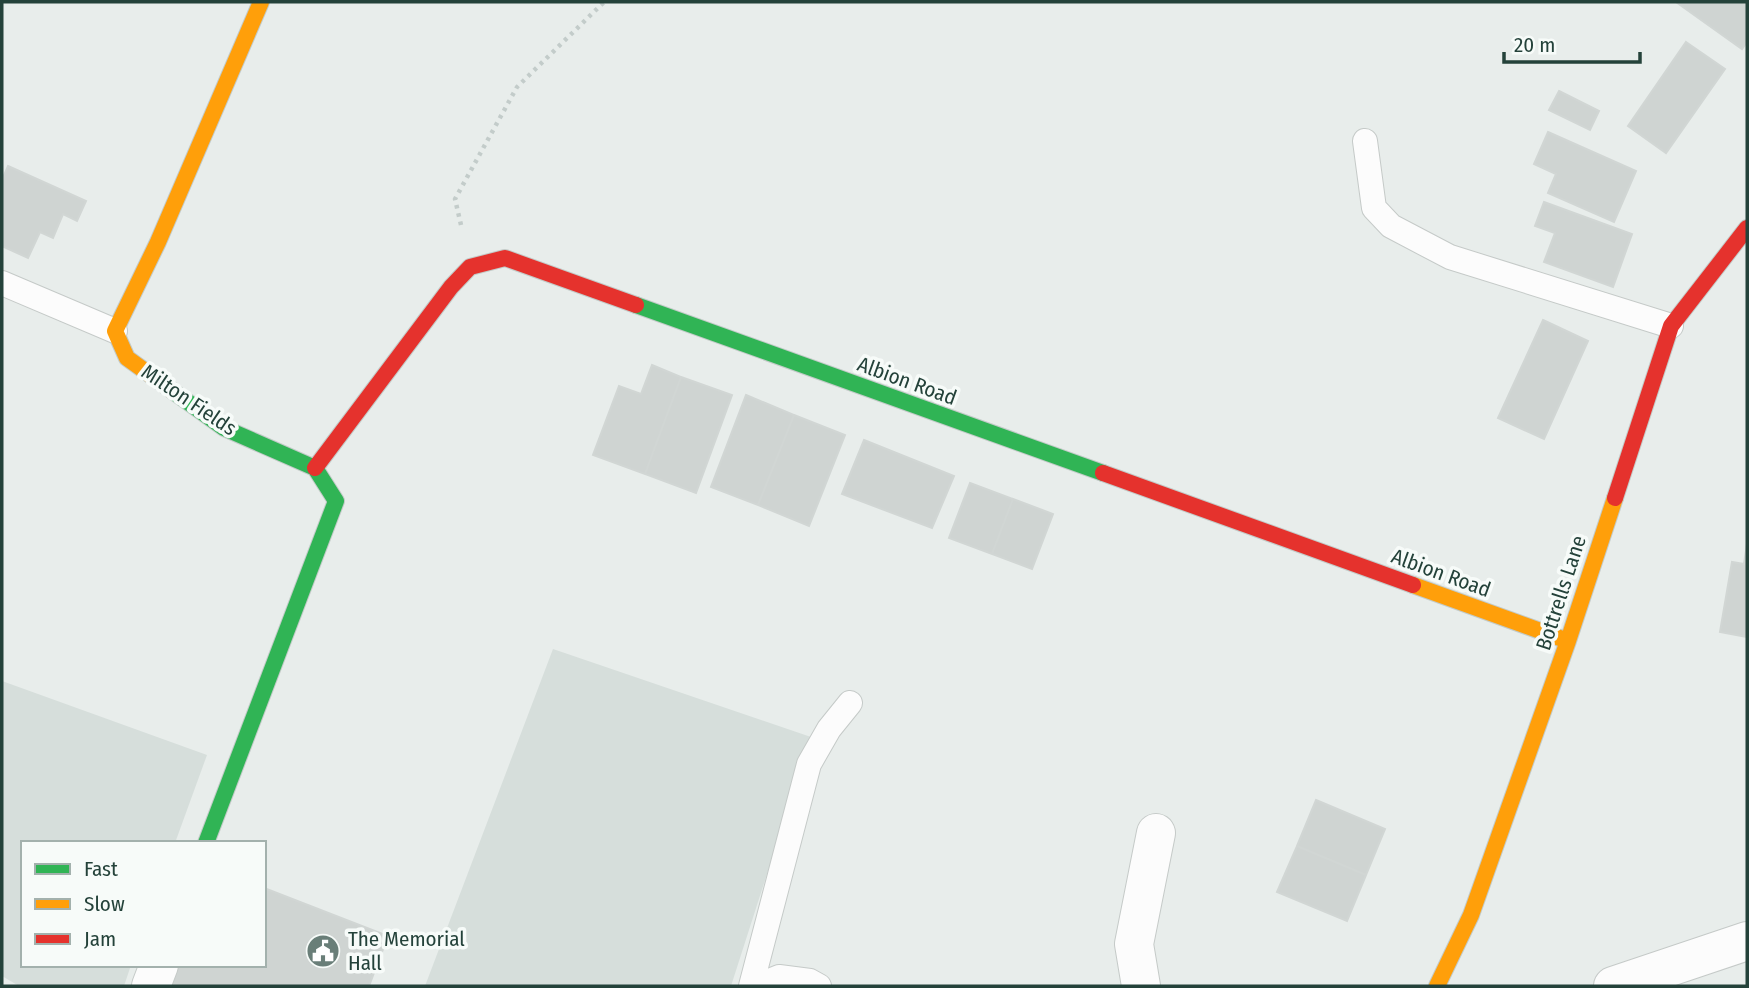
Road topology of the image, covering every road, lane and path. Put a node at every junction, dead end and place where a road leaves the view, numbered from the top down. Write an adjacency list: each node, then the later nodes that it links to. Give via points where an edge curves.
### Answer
1 (261, 2): 8 (street)
2 (604, 2): 5 (path, via 517,87 455,199)
3 (1365, 141): 7 (lane, via 1374,208 1391,226 1450,257)
4 (1747, 228): 7 (street, Bottrells Lane)
5 (470, 267): 9 (street); 10 (street, Albion Road, via 505,258)
6 (2, 283): 8 (lane)
7 (1671, 326): 10 (street, Bottrells Lane)
8 (115, 331): 9 (street, Milton Fields, via 127,358 224,428)
9 (315, 468): 13 (street, via 336,501)
10 (1568, 641): 20 (street, Bottrells Lane, via 1471,915)
11 (850, 703): 17 (lane, via 809,764)
12 (1156, 833): 19 (street, via 1134,944)
13 (207, 841)
14 (1747, 941): 21 (street)
15 (158, 967): 16 (street)
16 (151, 986)
17 (754, 986): 18 (lane, via 779,978)
18 (820, 986)
19 (1141, 986)
20 (1437, 986)
21 (1613, 986)

